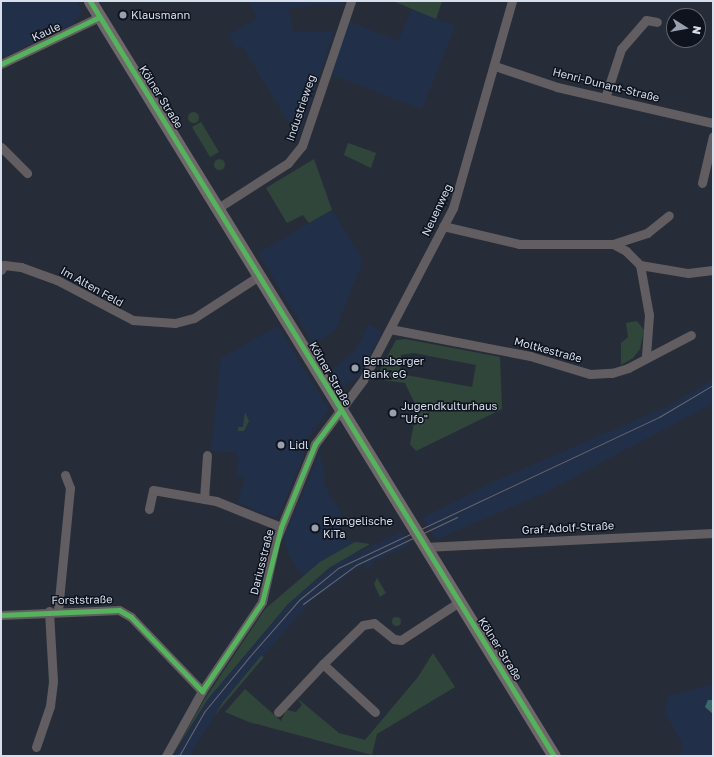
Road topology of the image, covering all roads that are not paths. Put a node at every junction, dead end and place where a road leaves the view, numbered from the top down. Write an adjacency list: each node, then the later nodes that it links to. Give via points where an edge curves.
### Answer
1 (90, 1): 4 (main road, Kölner Straße)
2 (350, 1): 14 (street, Industrieweg, via 302,146 288,163)
3 (512, 1): 7 (street, Neuenweg)
4 (99, 17): 6 (street, Kaule); 14 (main road, Kölner Straße)
5 (657, 22): 8 (street, via 646,20 620,49)
6 (1, 64)
7 (495, 66): 8 (street, Henri-Dunant-Straße); 16 (street, Neuenweg, via 460,188)
8 (605, 98): 9 (street, Henri-Dunant-Straße)
9 (713, 123)
10 (713, 136): 13 (street)
11 (1, 147): 12 (street)
12 (27, 173)
13 (702, 183)
14 (218, 208): 21 (main road, Kölner Straße)
15 (669, 215): 17 (street, via 647,233)
16 (443, 226): 17 (street, via 520,244); 22 (street, Neuenweg)
17 (613, 244): 18 (street)
18 (640, 264): 20 (street, via 688,273); 24 (street, via 649,315)
19 (2, 266): 21 (street, Im Alten Feld, via 57,280 121,316 174,323 194,318)
20 (713, 270)
21 (259, 276): 25 (main road, Kölner Straße)
22 (390, 329): 24 (street, Moltkestraße, via 530,356 590,374 612,373); 25 (street, Neuenweg, via 362,382)
23 (691, 335): 24 (street, Moltkestraße)
24 (646, 356)
25 (340, 411): 30 (street, Dariusstraße, via 315,444); 32 (main road, Kölner Straße)
26 (207, 455): 28 (street)
27 (65, 475): 34 (street, via 70,488)
28 (204, 499): 29 (street, via 153,490); 30 (street)
29 (149, 509)
30 (281, 527): 37 (street, Dariusstraße, via 262,602)
31 (713, 533): 32 (street, Graf-Adolf-Straße)
32 (425, 547): 33 (main road, Kölner Straße)
33 (458, 602): 36 (street, via 401,640 394,639 374,623 363,626); 42 (main road, Kölner Straße)
34 (53, 610): 35 (street, Forststraße); 37 (street, Forststraße, via 108,608 127,614); 40 (street, via 53,681 50,706)
35 (1, 614)
36 (323, 664): 38 (street); 39 (street, via 355,699)
37 (202, 691): 41 (street, Dariusstraße)
38 (278, 712)
39 (374, 712)
40 (36, 747)
41 (166, 756)
42 (554, 756)

